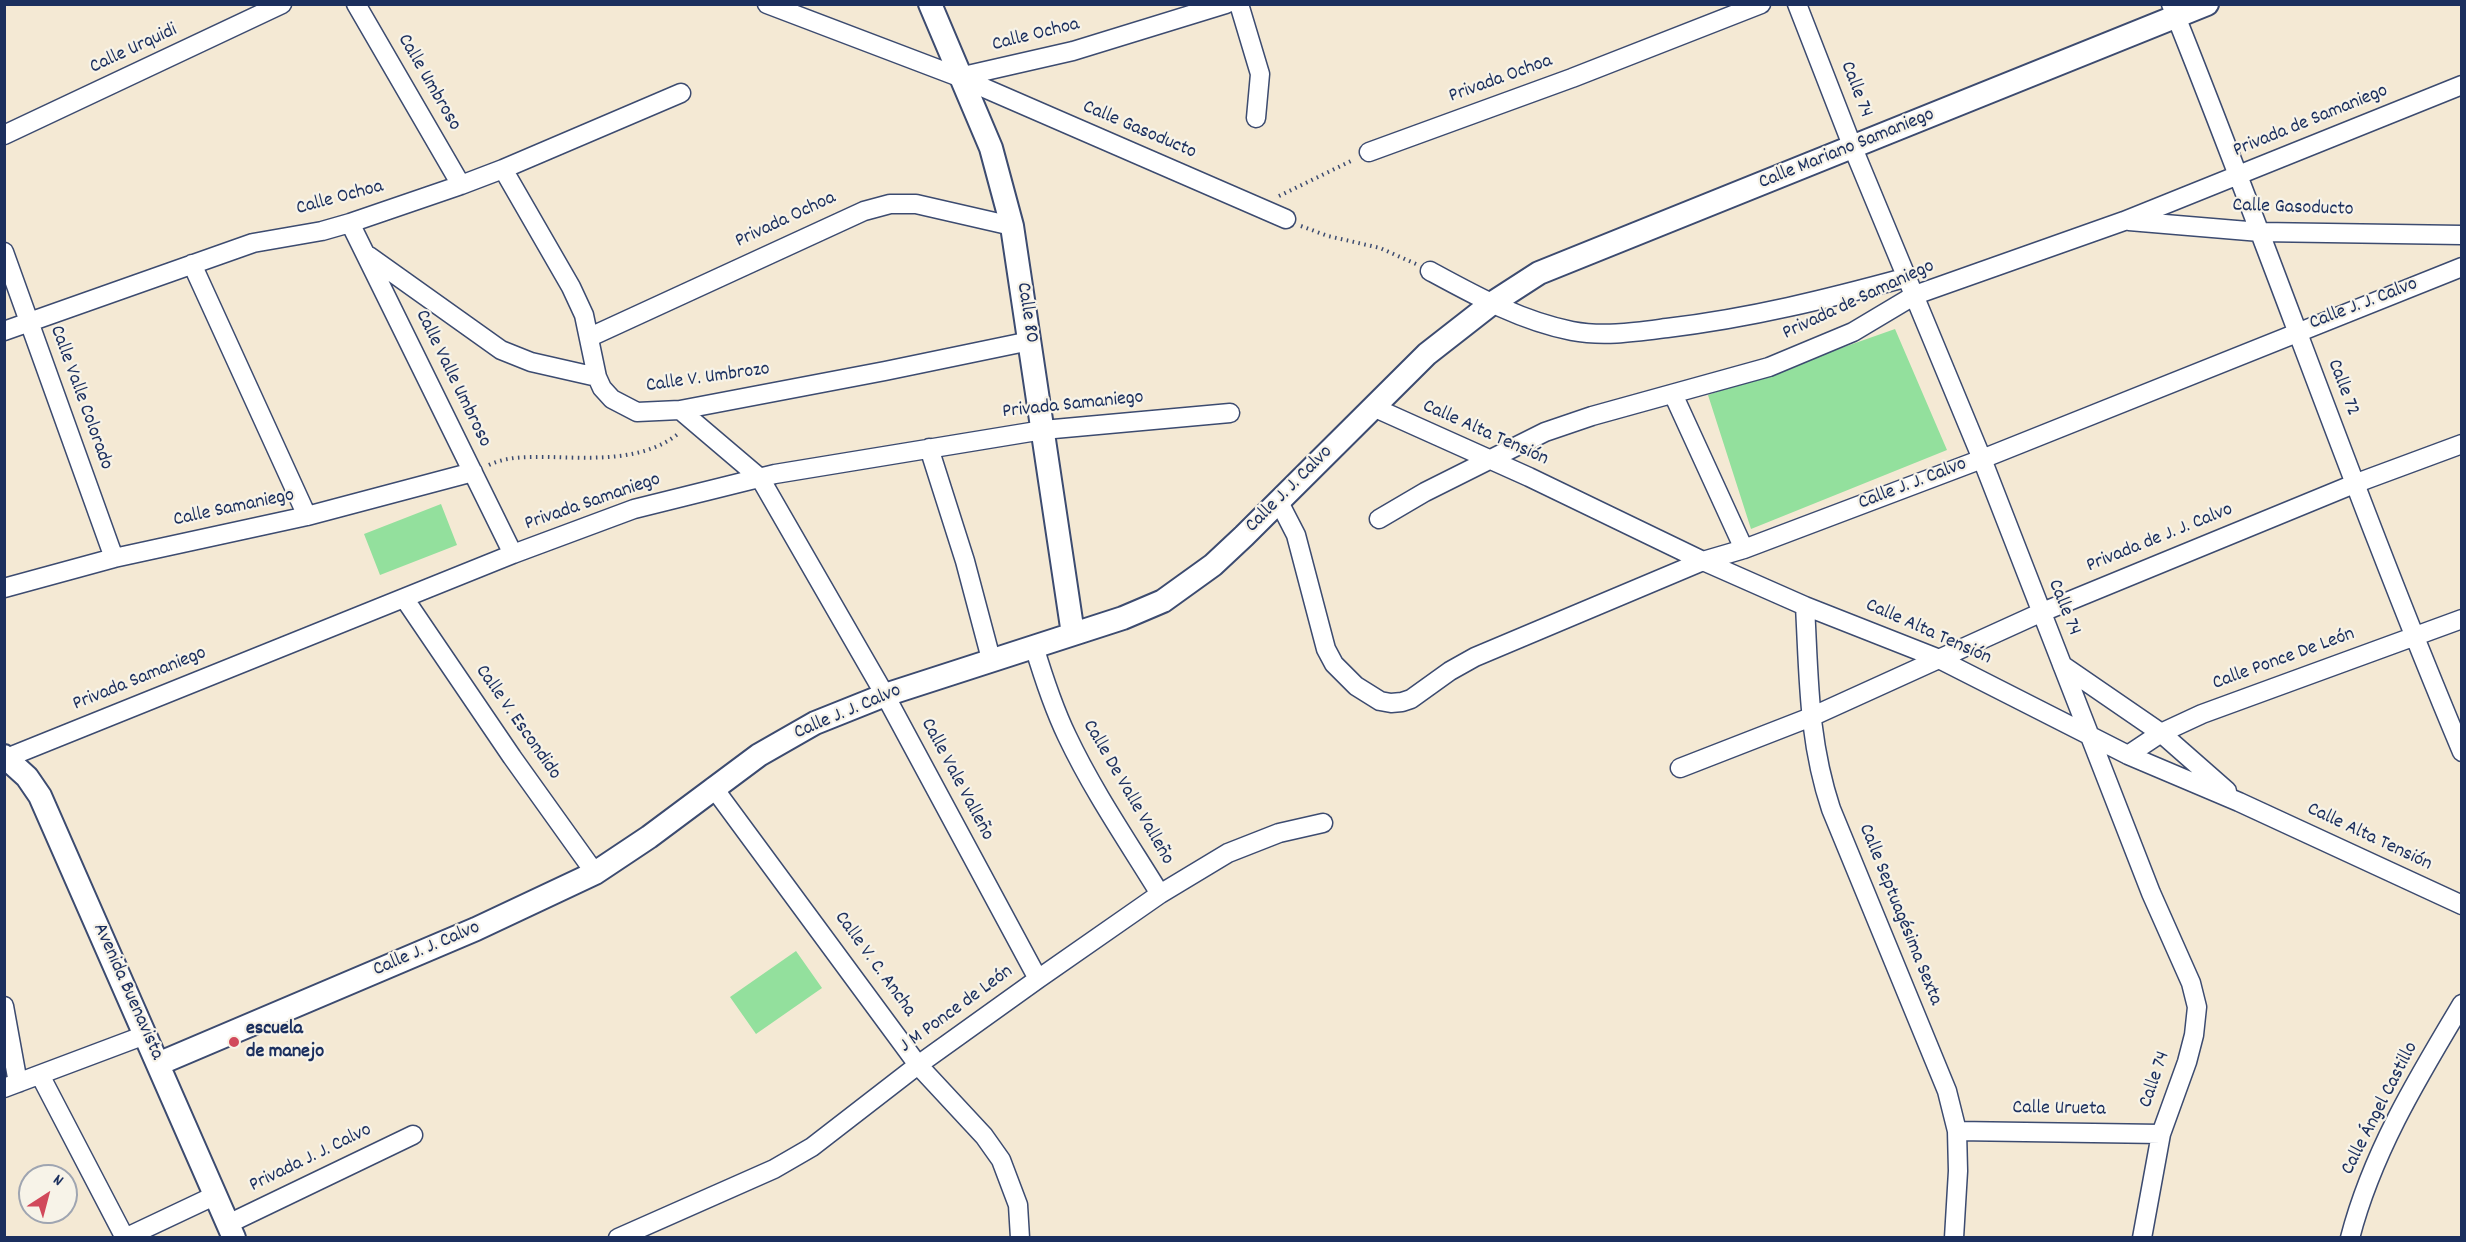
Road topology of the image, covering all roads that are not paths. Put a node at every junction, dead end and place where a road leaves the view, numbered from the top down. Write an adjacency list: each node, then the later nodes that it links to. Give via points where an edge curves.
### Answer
1 (282, 4): 15 (street, Calle Urquidi)
2 (356, 4): 20 (street, Calle Umbroso)
3 (767, 4): 11 (street, Calle Gasoducto)
4 (930, 4): 11 (street, Calle 80)
5 (1226, 4): 11 (street, Calle Ochoa, via 1073,51)
6 (1239, 4): 14 (street, via 1260,74)
7 (1761, 4): 17 (street, Privada Ochoa)
8 (1797, 4): 16 (street, Calle 74)
9 (2207, 4): 10 (street, Calle Mariano Samaniego)
10 (2174, 11): 16 (street, Calle Mariano Samaniego); 19 (street, Calle 72)
11 (959, 77): 21 (street, Calle Gasoducto); 24 (street, Calle 80, via 991,148)
12 (2462, 85): 19 (street, Privada de Samaniego)
13 (681, 93): 18 (street, Calle Ochoa)
14 (1256, 118)
15 (4, 135)
16 (1853, 148): 32 (street, Calle 74); 34 (street, Calle Mariano Samaniego, via 1554,266)
17 (1369, 152)
18 (503, 169): 20 (street, Calle Ochoa); 38 (street, Calle V. Umbrozo, via 571,288)
19 (2239, 176): 22 (street, Privada de Samaniego); 25 (street, Calle 72)
20 (461, 185): 23 (street, Calle Ochoa)
21 (1286, 219)
22 (2124, 220): 25 (street, Calle Gasoducto); 33 (street, Privada de Samaniego)
23 (351, 223): 28 (street, Calle Valle Umbroso); 29 (street, Calle Ochoa, via 267,239)
24 (1012, 226): 38 (street, Privada Ochoa, via 916,204 890,204 864,211); 39 (street, Calle 80)
25 (2260, 232): 26 (street, Calle Gasoducto); 37 (street, Calle 72)
26 (2462, 235)
27 (4, 252): 35 (street, Calle Valle Colorado)
28 (366, 254): 40 (street, via 501,350 531,362); 50 (street, Calle Valle Umbroso)
29 (192, 264): 35 (street, Calle Ochoa); 54 (street)
30 (2462, 267): 37 (street, Calle J. J. Calvo)
31 (1430, 271): 34 (street)
32 (1908, 277): 33 (street, Calle 74); 34 (street, Privada de Samaniego, via 1751,317 1630,332 1565,329)
33 (1915, 295): 41 (street, Privada de Samaniego, via 1811,352); 49 (street, Calle 74)
34 (1491, 304): 42 (street, Calle J. J. Calvo, via 1427,354)
35 (28, 321): 36 (street, Calle Ochoa); 58 (street, Calle Valle Colorado)
36 (4, 331)
37 (2296, 332): 49 (street, Calle J. J. Calvo); 52 (street, Calle 72)
38 (590, 337): 40 (street, Calle V. Umbrozo)
39 (1030, 341): 44 (street, Calle V. Umbrozo); 45 (street, Calle 80)
40 (597, 377): 44 (street, Calle V. Umbrozo, via 602,388 624,407)
41 (1673, 394): 48 (street, Privada de Samaniego, via 1545,432); 56 (street)
42 (1373, 407): 48 (street, Calle Alta Tensión); 53 (street, Calle J. J. Calvo)
43 (1230, 413): 45 (street, Privada Samaniego)
44 (687, 416): 51 (street, Calle Vale Valleño)
45 (1043, 430): 47 (street, Privada Samaniego); 65 (street, Calle 80)
46 (2462, 444): 52 (street, Privada de J. J. Calvo)
47 (929, 448): 51 (street, Privada Samaniego); 69 (street)
48 (1489, 459): 55 (street, Privada de Samaniego); 59 (street, Calle Alta Tensión)
49 (1982, 459): 56 (street, Calle J. J. Calvo); 63 (street, Calle 74)
50 (473, 472): 54 (street, Calle Samaniego); 57 (street, Calle Valle Umbroso)
51 (760, 478): 57 (street, Privada Samaniego, via 634,509); 71 (street, Calle Vale Valleño)
52 (2355, 484): 63 (street, Privada de J. J. Calvo); 66 (street, Calle 72)
53 (1279, 502): 59 (street, Calle J. J. Calvo, via 1296,535 1326,649 1334,664 1370,696 1390,703 1411,699 1475,657); 65 (street, Calle J. J. Calvo, via 1213,565 1163,601)
54 (307, 516): 58 (street, Calle Samaniego)
55 (1379, 519)
56 (1744, 549): 59 (street, Calle J. J. Calvo)
57 (513, 554): 61 (street, Privada Samaniego)
58 (114, 558): 60 (street, Calle Samaniego)
59 (1703, 561): 62 (street, Calle Alta Tensión)
60 (4, 588)
61 (404, 598): 77 (street, Privada Samaniego); 82 (street, Calle V. Escondido)
62 (1805, 606): 68 (street, Calle Alta Tensión); 72 (street, Calle Septuagésima Sexta)
63 (2040, 613): 68 (street, Privada de J. J. Calvo); 70 (street, Calle 74)
64 (2462, 619): 66 (street, Calle Ponce De León)
65 (1073, 634): 67 (street, Calle J. J. Calvo)
66 (2413, 637): 74 (street, Calle Ponce De León, via 2202,714); 75 (street, Calle 72)
67 (1034, 646): 69 (street, Calle J. J. Calvo); 83 (street, Calle De Valle Valleño, via 1066,735)
68 (1937, 658): 72 (street, Privada de J. J. Calvo); 73 (street, Calle Alta Tensión)
69 (991, 659): 71 (street, Calle J. J. Calvo)
70 (2062, 665): 73 (street, Calle 74); 74 (street)
71 (885, 695): 79 (street, Calle J. J. Calvo, via 787,738); 85 (street, Calle Vale Valleño)
72 (1811, 717): 78 (street, Privada de J. J. Calvo); 93 (street, Calle Septuagésima Sexta, via 1820,776 1831,809 1947,1091)
73 (2088, 734): 76 (street, Calle Alta Tensión); 94 (street, Calle 74, via 2191,983 2197,1007 2187,1062)
74 (2161, 734): 76 (street, Calle Ponce De León); 80 (street)
75 (2462, 752)
76 (2128, 755): 80 (street, Calle Alta Tensión)
77 (5, 758): 88 (street, Avenida Buenavista, via 27,777 40,796)
78 (1680, 768)
79 (714, 787): 82 (street, Calle J. J. Calvo); 90 (street, Calle V. C. Ancha)
80 (2239, 802): 84 (street, Calle Alta Tensión)
81 (1323, 823): 83 (street, J M Ponce de León, via 1250,843)
82 (595, 873): 89 (street, Calle J. J. Calvo, via 476,929)
83 (1160, 894): 85 (street, J M Ponce de León)
84 (2462, 905)
85 (1038, 979): 90 (street, J M Ponce de León)
86 (2462, 1005): 103 (street, Calle Ángel Castillo, via 2420,1074 2372,1169)
87 (4, 1006): 92 (street)
88 (145, 1035): 89 (street, Avenida Buenavista); 91 (street)
89 (158, 1064): 96 (street, Avenida Buenavista)
90 (918, 1065): 98 (street, Calle V. C. Ancha, via 1001,1160 1016,1197); 100 (street, J M Ponce de León, via 812,1147 774,1169)
91 (40, 1075): 92 (street); 99 (street)
92 (11, 1085)
93 (1957, 1131): 94 (street, Calle Urueta); 101 (street, Calle Septuagésima Sexta)
94 (2161, 1134): 102 (street, Calle 74)
95 (413, 1135): 97 (street, Privada J. J. Calvo)
96 (216, 1195): 97 (street, Avenida Buenavista); 99 (street)
97 (231, 1231)
98 (1020, 1235)
99 (125, 1238)
100 (618, 1238)
101 (1954, 1238)
102 (2142, 1238)
103 (2350, 1238)

